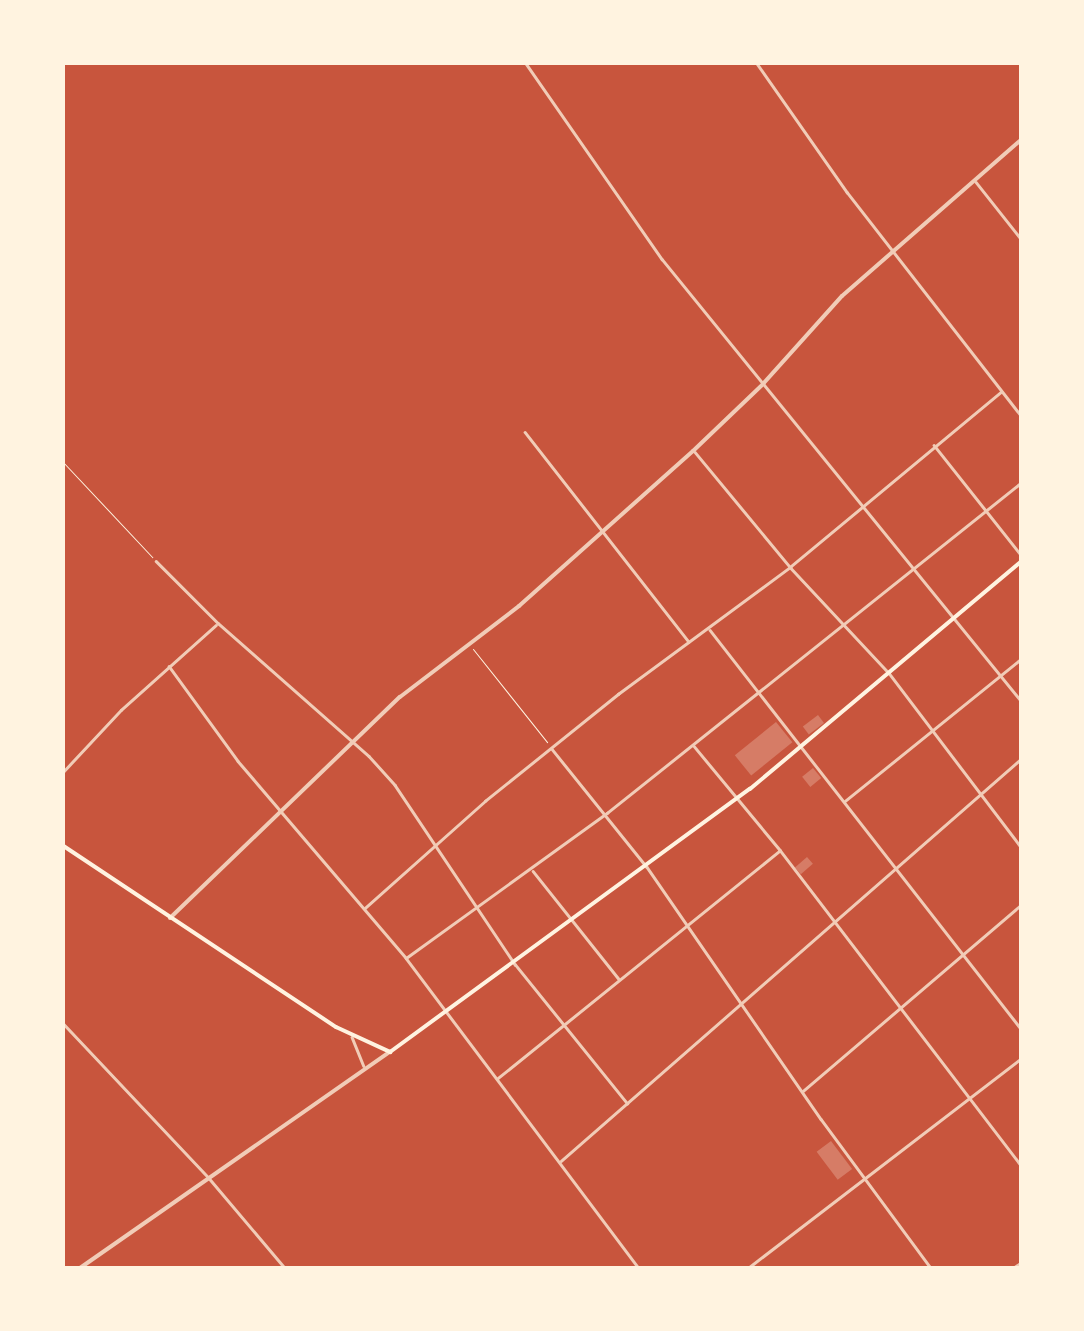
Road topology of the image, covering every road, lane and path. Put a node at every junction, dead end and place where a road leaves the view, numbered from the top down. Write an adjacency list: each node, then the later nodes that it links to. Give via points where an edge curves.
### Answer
1 (525, 62): 7 (street, via 653,247)
2 (756, 62): 6 (street)
3 (1022, 139): 4 (street)
4 (975, 180): 5 (street); 6 (street)
5 (1022, 240)
6 (892, 250): 7 (street); 8 (street)
7 (763, 384): 12 (street); 15 (street)
8 (1001, 392): 9 (street); 11 (street)
9 (1022, 416)
10 (525, 432): 17 (street)
11 (934, 445): 15 (street); 16 (street)
12 (693, 451): 17 (street); 20 (street)
13 (62, 461): 19 (path)
14 (1022, 482): 16 (street)
15 (862, 508): 20 (street); 21 (street)
16 (983, 512): 18 (street); 21 (street)
17 (603, 530): 26 (street); 27 (street)
18 (1022, 558): 22 (main road)
19 (156, 561): 23 (street)
20 (790, 567): 24 (street); 25 (street)
21 (911, 570): 22 (street); 24 (street)
22 (953, 619): 30 (main road); 31 (street)
23 (218, 624): 29 (street); 35 (street)
24 (843, 624): 30 (street); 32 (street)
25 (709, 628): 26 (street); 32 (street)
26 (689, 642): 38 (street)
27 (468, 643): 35 (street); 38 (path)
28 (1022, 658): 31 (street)
29 (169, 666): 40 (street); 44 (street)
30 (890, 673): 34 (street); 37 (main road)
31 (999, 675): 33 (street); 34 (street)
32 (760, 694): 36 (street); 37 (street)
33 (1022, 702)
34 (933, 729): 41 (street); 43 (street)
35 (352, 742): 44 (street); 46 (street, via 394,785)
36 (694, 745): 42 (street); 45 (street)
37 (802, 747): 42 (main road); 43 (street)
38 (552, 748): 45 (street); 46 (street)
39 (1022, 758): 41 (street)
40 (62, 773)
41 (981, 794): 48 (street); 51 (street)
42 (737, 799): 49 (street); 50 (main road)
43 (844, 802): 51 (street)
44 (280, 808): 54 (street); 56 (street)
45 (607, 813): 50 (street); 52 (street)
46 (434, 844): 54 (street); 55 (street)
47 (62, 845): 56 (main road)
48 (1022, 848)
49 (780, 850): 58 (street); 59 (street)
50 (646, 867): 57 (main road); 59 (street)
51 (896, 868): 58 (street); 60 (street)
52 (530, 869): 55 (street); 57 (street)
53 (1022, 904): 60 (street)
54 (366, 908): 61 (street)
55 (475, 909): 61 (street); 62 (street)
56 (170, 918): 70 (main road)
57 (574, 920): 62 (main road); 63 (street)
58 (832, 922): 64 (street); 65 (street)
59 (688, 923): 63 (street); 64 (street)
60 (964, 954): 65 (street); 69 (street)
61 (406, 958): 66 (street)
62 (515, 964): 66 (main road); 68 (street)
63 (619, 980): 68 (street)
64 (740, 1002): 75 (street); 77 (street)
65 (900, 1009): 75 (street); 76 (street)
66 (445, 1015): 71 (main road); 74 (street)
67 (62, 1022): 81 (street)
68 (565, 1023): 74 (street); 77 (street)
69 (1022, 1030)
70 (351, 1036): 71 (main road); 73 (street)
71 (390, 1052): 73 (street)
72 (1022, 1058): 76 (street)
73 (365, 1070): 81 (street)
74 (496, 1080): 78 (street)
75 (802, 1092): 80 (street)
76 (969, 1098): 79 (street); 80 (street)
77 (627, 1103): 78 (street)
78 (560, 1162): 85 (street)
79 (1022, 1166)
80 (864, 1176): 86 (street); 87 (street)
81 (209, 1178): 83 (street); 84 (street)
82 (1022, 1262): 88 (street)
83 (80, 1268)
84 (285, 1268)
85 (639, 1268)
86 (748, 1268)
87 (932, 1268)
88 (1013, 1268)

